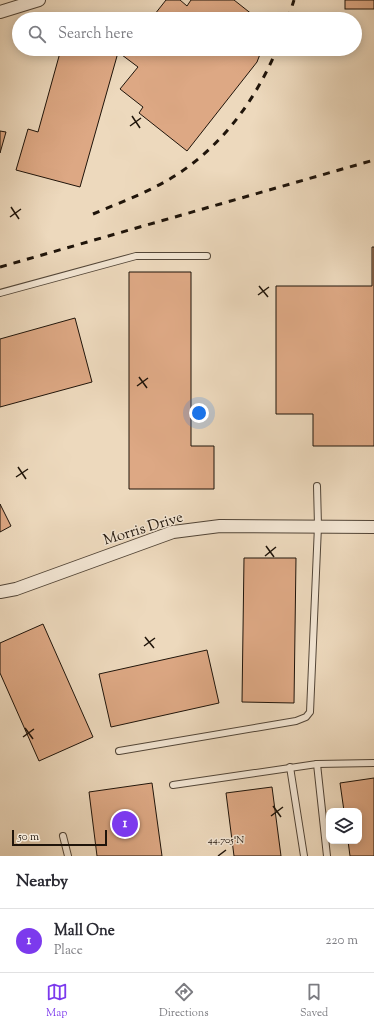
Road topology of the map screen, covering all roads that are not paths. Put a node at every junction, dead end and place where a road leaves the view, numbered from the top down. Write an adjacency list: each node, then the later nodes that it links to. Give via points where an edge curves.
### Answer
1 (39, 0): 2 (street)
2 (0, 12)
3 (207, 256): 4 (lane, via 136,256)
4 (0, 293)
5 (317, 486): 6 (lane)
6 (318, 526): 7 (street, Morris Drive); 8 (street, Morris Drive, via 220,526 173,532 16,589); 9 (lane, via 310,712 306,717 296,721)
7 (374, 527)
8 (0, 592)
9 (119, 751)
10 (374, 762): 11 (lane)
11 (317, 764): 12 (lane); 17 (lane)
12 (290, 767): 13 (lane); 16 (lane)
13 (173, 785)
14 (63, 836): 15 (lane)
15 (68, 856)
16 (304, 856)
17 (327, 856)

